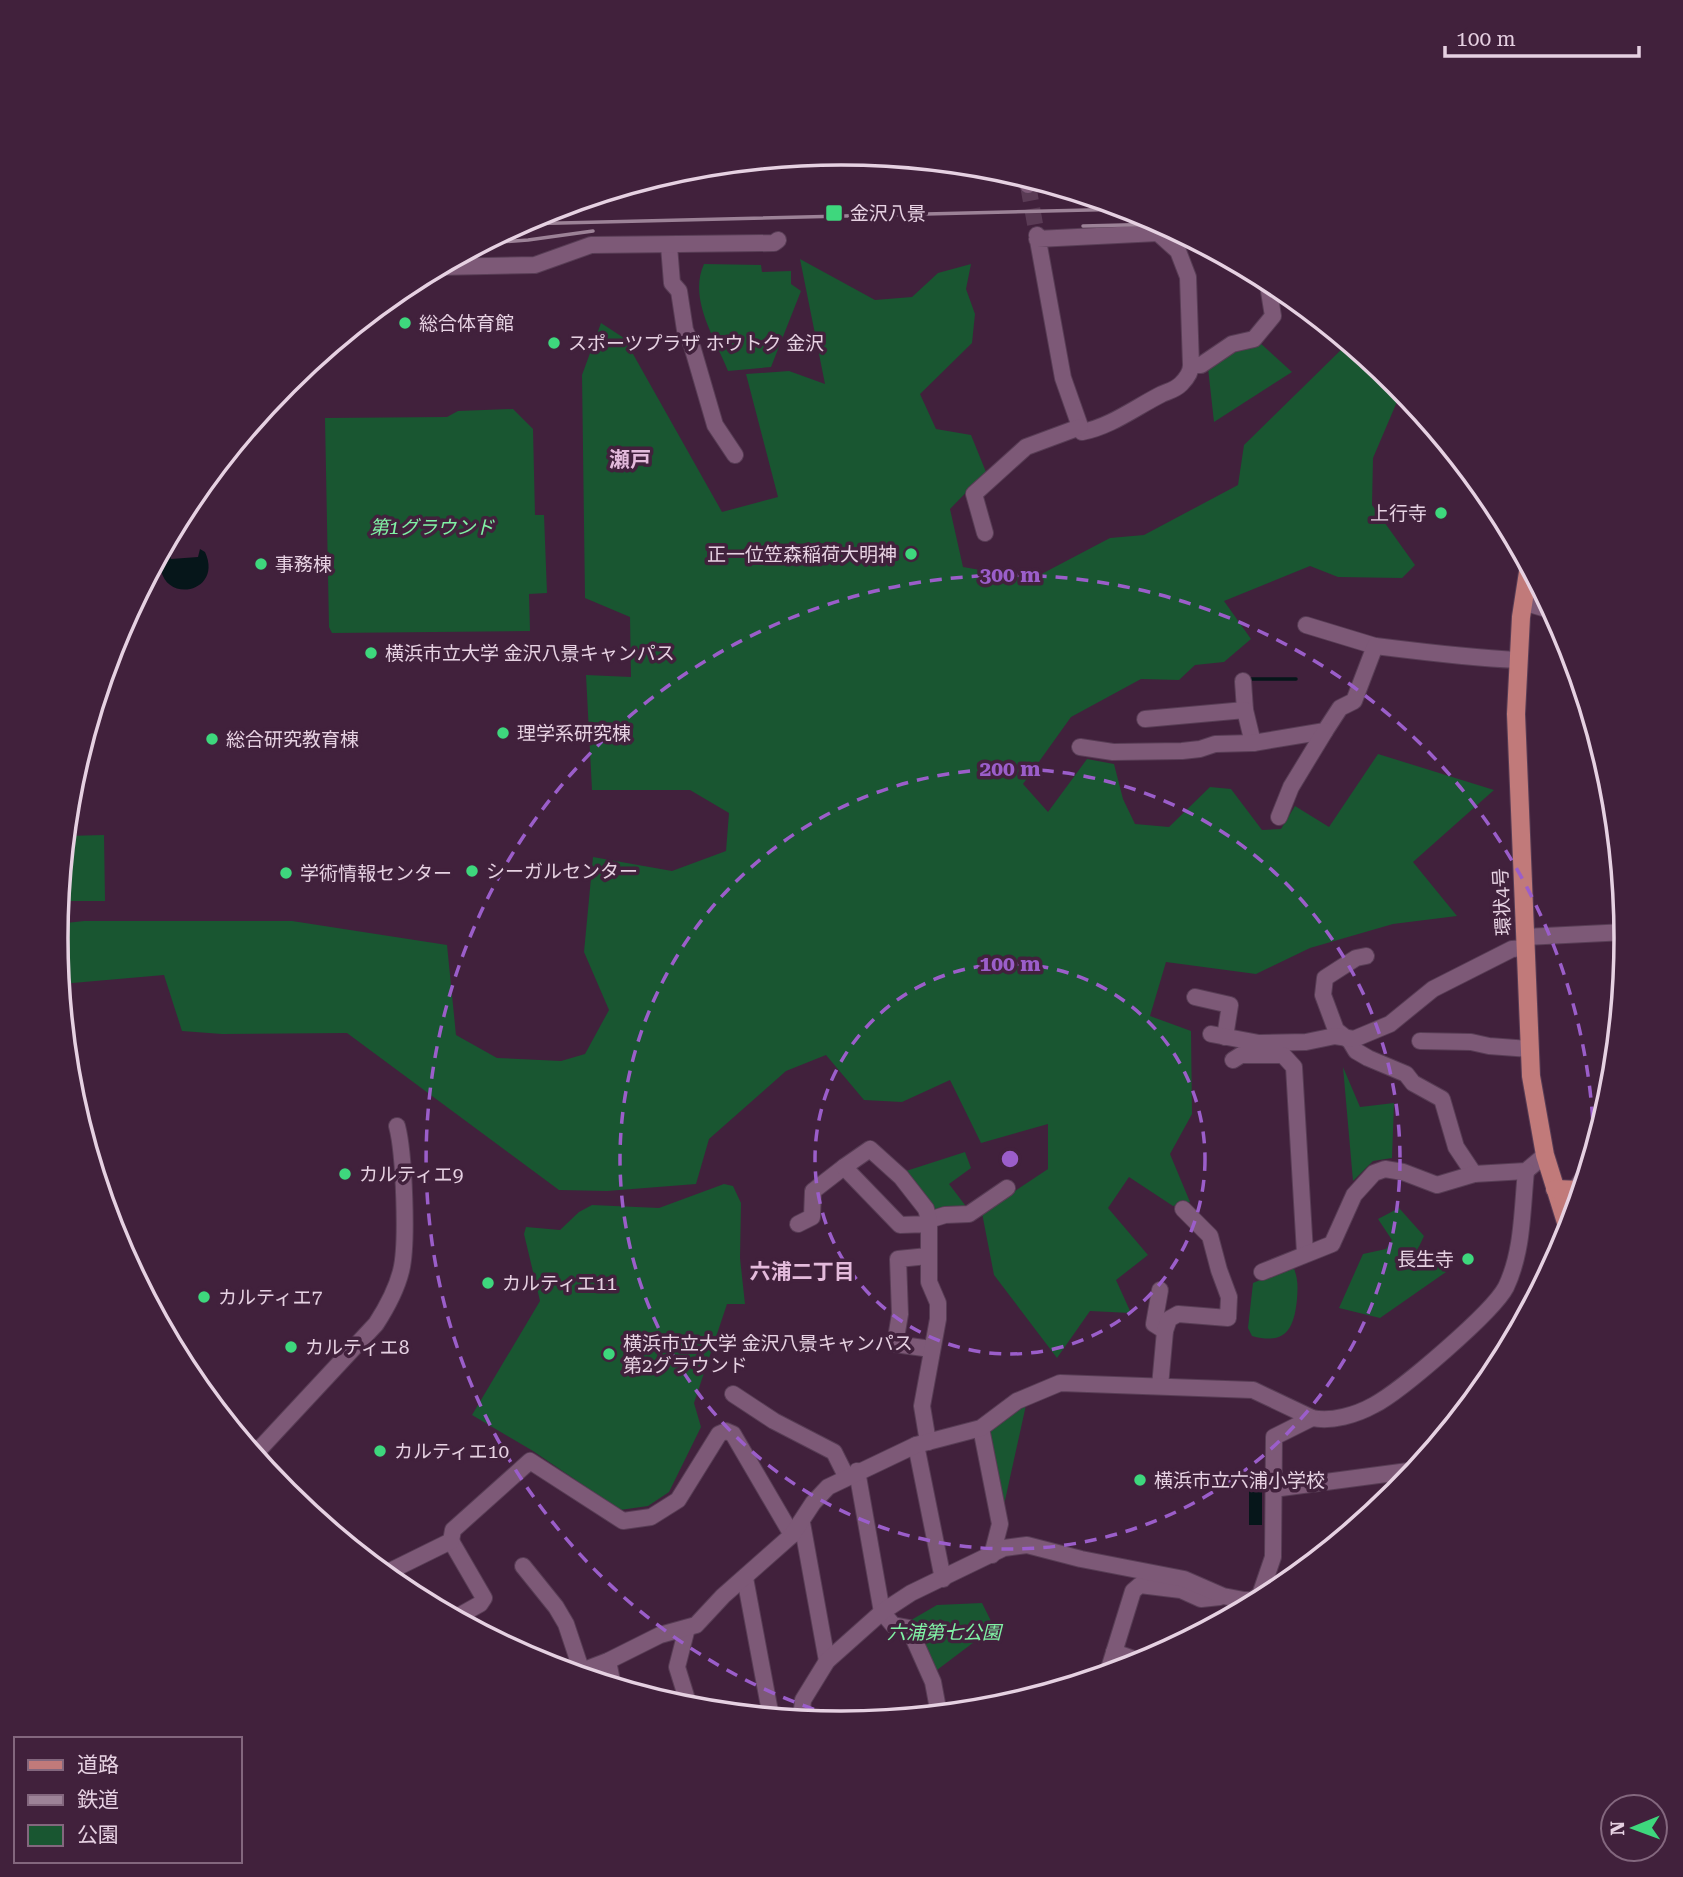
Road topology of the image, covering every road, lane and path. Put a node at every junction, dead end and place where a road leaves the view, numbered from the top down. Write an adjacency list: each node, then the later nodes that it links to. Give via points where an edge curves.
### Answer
1 (1157, 233): 7 (street, via 1178,251 1188,276)
2 (1157, 233): 8 (street, via 1037,237 1063,378)
3 (779, 240): 4 (street)
4 (669, 246): 5 (street, via 591,245 535,265); 9 (street, via 673,284 679,290 685,330 715,425)
5 (460, 267)
6 (1270, 295): 7 (street, via 1273,316 1254,339 1232,344 1201,365)
7 (1191, 365): 8 (street, via 1173,390 1091,430 1082,432)
8 (1080, 427): 10 (street, via 1026,447 974,494)
9 (735, 454)
10 (985, 533)
11 (1534, 600): 14 (main road, 環状4号)
12 (1306, 625): 13 (street)
13 (1375, 646): 14 (street); 18 (street, via 1354,701 1340,708)
14 (1517, 660): 23 (main road, 環状4号)
15 (1243, 681): 16 (street)
16 (1245, 710): 17 (street); 19 (street)
17 (1145, 719)
18 (1325, 731): 19 (street); 21 (street, via 1291,787)
19 (1253, 743): 20 (street, via 1150,752)
20 (1080, 747)
21 (1279, 817)
22 (1615, 933): 23 (street)
23 (1525, 942): 26 (street, via 1433,989 1390,1024 1354,1039); 28 (main road, 環状4号)
24 (1366, 956): 26 (street, via 1325,978 1323,995 1335,1030)
25 (1195, 997): 26 (street, via 1230,1005 1218,1035 1259,1043)
26 (1343, 1038): 34 (street, via 1368,1059 1406,1074 1442,1099 1456,1147)
27 (1420, 1041): 28 (street)
28 (1529, 1049): 31 (main road, 環状4号)
29 (1233, 1060): 42 (street, via 1241,1055 1283,1055 1294,1067)
30 (397, 1126): 53 (street, via 404,1248 388,1307)
31 (1545, 1155): 33 (street); 36 (main road, 環状4号)
32 (844, 1167): 40 (street, via 900,1225); 40 (street, via 870,1149 901,1177 926,1209); 41 (street, via 813,1191 812,1217)
33 (1526, 1171): 34 (street); 50 (street, via 1517,1256 1507,1285 1494,1304 1376,1404 1330,1419)
34 (1474, 1174): 42 (street, via 1437,1185 1403,1172 1385,1169 1374,1173 1354,1195 1332,1244)
35 (1007, 1188): 40 (street, via 969,1214 945,1214)
36 (1555, 1189): 37 (main road); 39 (main road, 環状4号)
37 (1573, 1189)
38 (1182, 1209): 46 (street, via 1210,1236 1229,1311 1228,1318 1178,1314 1169,1319)
39 (1563, 1215)
40 (929, 1222): 43 (street)
41 (799, 1224)
42 (1305, 1253): 44 (street)
43 (928, 1256): 47 (street, via 929,1282 938,1303); 47 (street, via 898,1259 900,1314 895,1344)
44 (1262, 1272)
45 (1160, 1290): 46 (street, via 1154,1324)
46 (1165, 1331): 48 (street)
47 (931, 1349): 52 (street, via 922,1406)
48 (1160, 1386): 50 (street, via 1253,1390); 51 (street, via 1060,1383 1017,1401)
49 (733, 1394): 55 (street, via 834,1452)
50 (1312, 1418): 56 (street, via 1274,1437)
51 (981, 1427): 52 (street); 59 (street, via 1000,1524)
52 (922, 1443): 55 (street); 63 (street)
53 (260, 1448)
54 (1400, 1472): 56 (street)
55 (852, 1474): 57 (street, via 828,1486); 67 (street)
56 (1273, 1489): 64 (street, via 1273,1557)
57 (797, 1529): 58 (street, via 733,1434 726,1431 719,1434 678,1500 650,1517 623,1521 530,1461 453,1530); 62 (street); 73 (street)
58 (451, 1541): 61 (street); 68 (street, via 484,1598)
59 (992, 1555): 63 (street); 65 (street, via 1027,1545 1184,1579)
60 (523, 1566): 75 (street, via 556,1607)
61 (395, 1569)
62 (745, 1578): 69 (street, via 696,1625); 80 (street)
63 (943, 1579): 67 (street)
64 (1263, 1586)
65 (1223, 1596): 66 (street); 70 (street, via 1201,1599 1181,1590 1140,1584 1133,1591)
66 (1243, 1599)
67 (882, 1612): 73 (street); 79 (street, via 893,1625 909,1628 933,1682)
68 (464, 1613)
69 (687, 1628): 72 (street, via 660,1635); 78 (street, via 677,1667)
70 (1114, 1652): 71 (street); 74 (street)
71 (1128, 1656)
72 (608, 1661): 76 (street); 77 (street)
73 (827, 1661): 81 (street, via 803,1700)
74 (1111, 1663)
75 (576, 1664)
76 (588, 1669)
77 (611, 1676)
78 (686, 1696)
79 (937, 1705)
80 (769, 1708)
81 (802, 1710)

